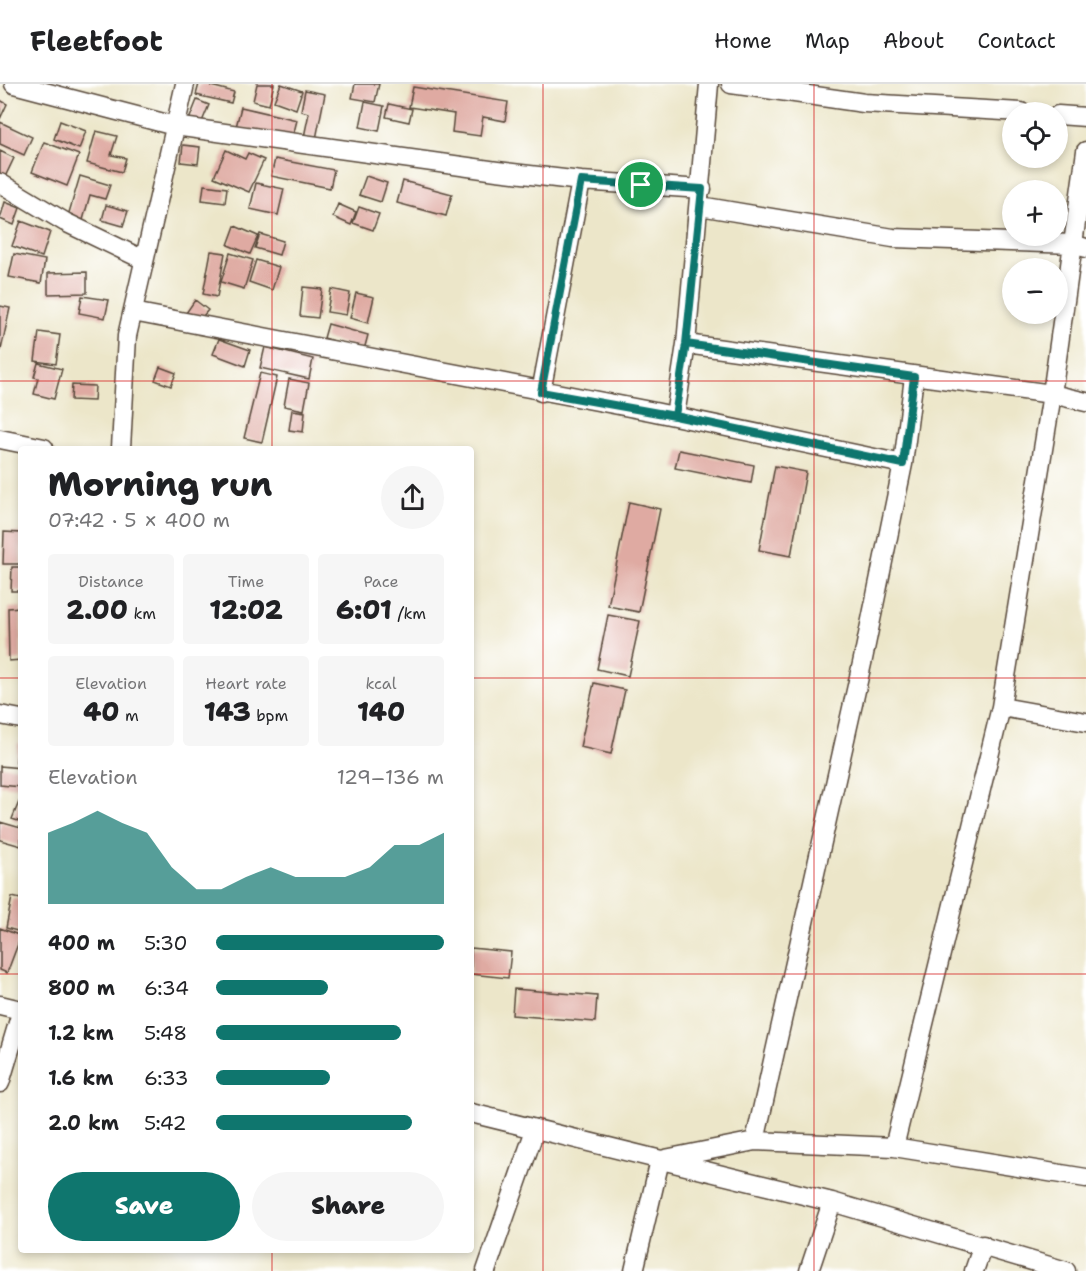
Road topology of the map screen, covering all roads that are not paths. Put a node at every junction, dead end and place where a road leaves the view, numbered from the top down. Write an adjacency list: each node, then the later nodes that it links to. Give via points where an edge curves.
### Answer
1 (14, 84): 8 (street)
2 (185, 84): 8 (street)
3 (709, 84): 12 (street)
4 (731, 84): 5 (street, via 864,103)
5 (1002, 111)
6 (1068, 116): 7 (street)
7 (1086, 117)
8 (175, 126): 10 (street); 14 (street)
9 (1086, 151): 13 (street)
10 (581, 181): 12 (street); 18 (street)
11 (0, 183): 14 (street, via 65,222)
12 (701, 197): 13 (street, via 894,238); 16 (street)
13 (1079, 246): 19 (street)
14 (144, 260): 15 (street)
15 (133, 312): 18 (street); 24 (street, via 127,336)
16 (686, 344): 17 (street); 21 (street)
17 (914, 377): 19 (street); 25 (street)
18 (541, 392): 21 (street)
19 (1052, 394): 20 (street); 26 (street)
20 (1086, 402)
21 (675, 416): 25 (street)
22 (0, 439): 23 (street)
23 (34, 446)
24 (121, 446)
25 (903, 464): 36 (street)
26 (1001, 707): 29 (street); 37 (street)
27 (0, 715): 28 (street)
28 (18, 718)
29 (1086, 722)
30 (0, 1005): 31 (street)
31 (18, 1011)
32 (18, 1022): 33 (street)
33 (0, 1083)
34 (474, 1114): 35 (street)
35 (534, 1130): 38 (street); 42 (street)
36 (755, 1141): 37 (street); 38 (street)
37 (894, 1148): 39 (street)
38 (660, 1160): 40 (street); 43 (street)
39 (1086, 1178)
40 (832, 1202): 41 (street); 44 (street)
41 (983, 1245): 45 (street); 46 (street)
42 (486, 1271)
43 (634, 1271)
44 (809, 1271)
45 (975, 1271)
46 (1066, 1271)

